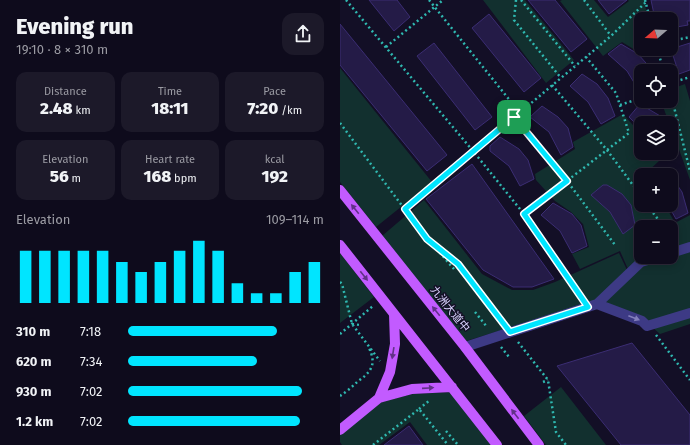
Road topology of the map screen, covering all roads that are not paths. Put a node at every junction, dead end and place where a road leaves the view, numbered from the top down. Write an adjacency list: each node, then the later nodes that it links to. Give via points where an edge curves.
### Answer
1 (340, 190): 9 (main road, 九洲大道中, one-way to 1)
2 (340, 245): 8 (main road, one-way to 8)
3 (690, 247): 4 (street)
4 (678, 251)
5 (639, 264): 6 (street)
6 (592, 306): 7 (street, one-way to 7, via 642,321 647,326); 9 (street, via 507,328)
7 (690, 312)
8 (394, 314): 10 (main road); 11 (main road, one-way to 11, via 395,344 390,372)
9 (465, 347): 14 (main road, 九洲大道中, one-way to 9)
10 (452, 387): 11 (main road, one-way to 10, via 412,390); 13 (main road)
11 (379, 398): 12 (main road)
12 (340, 430)
13 (497, 445)
14 (539, 445)

